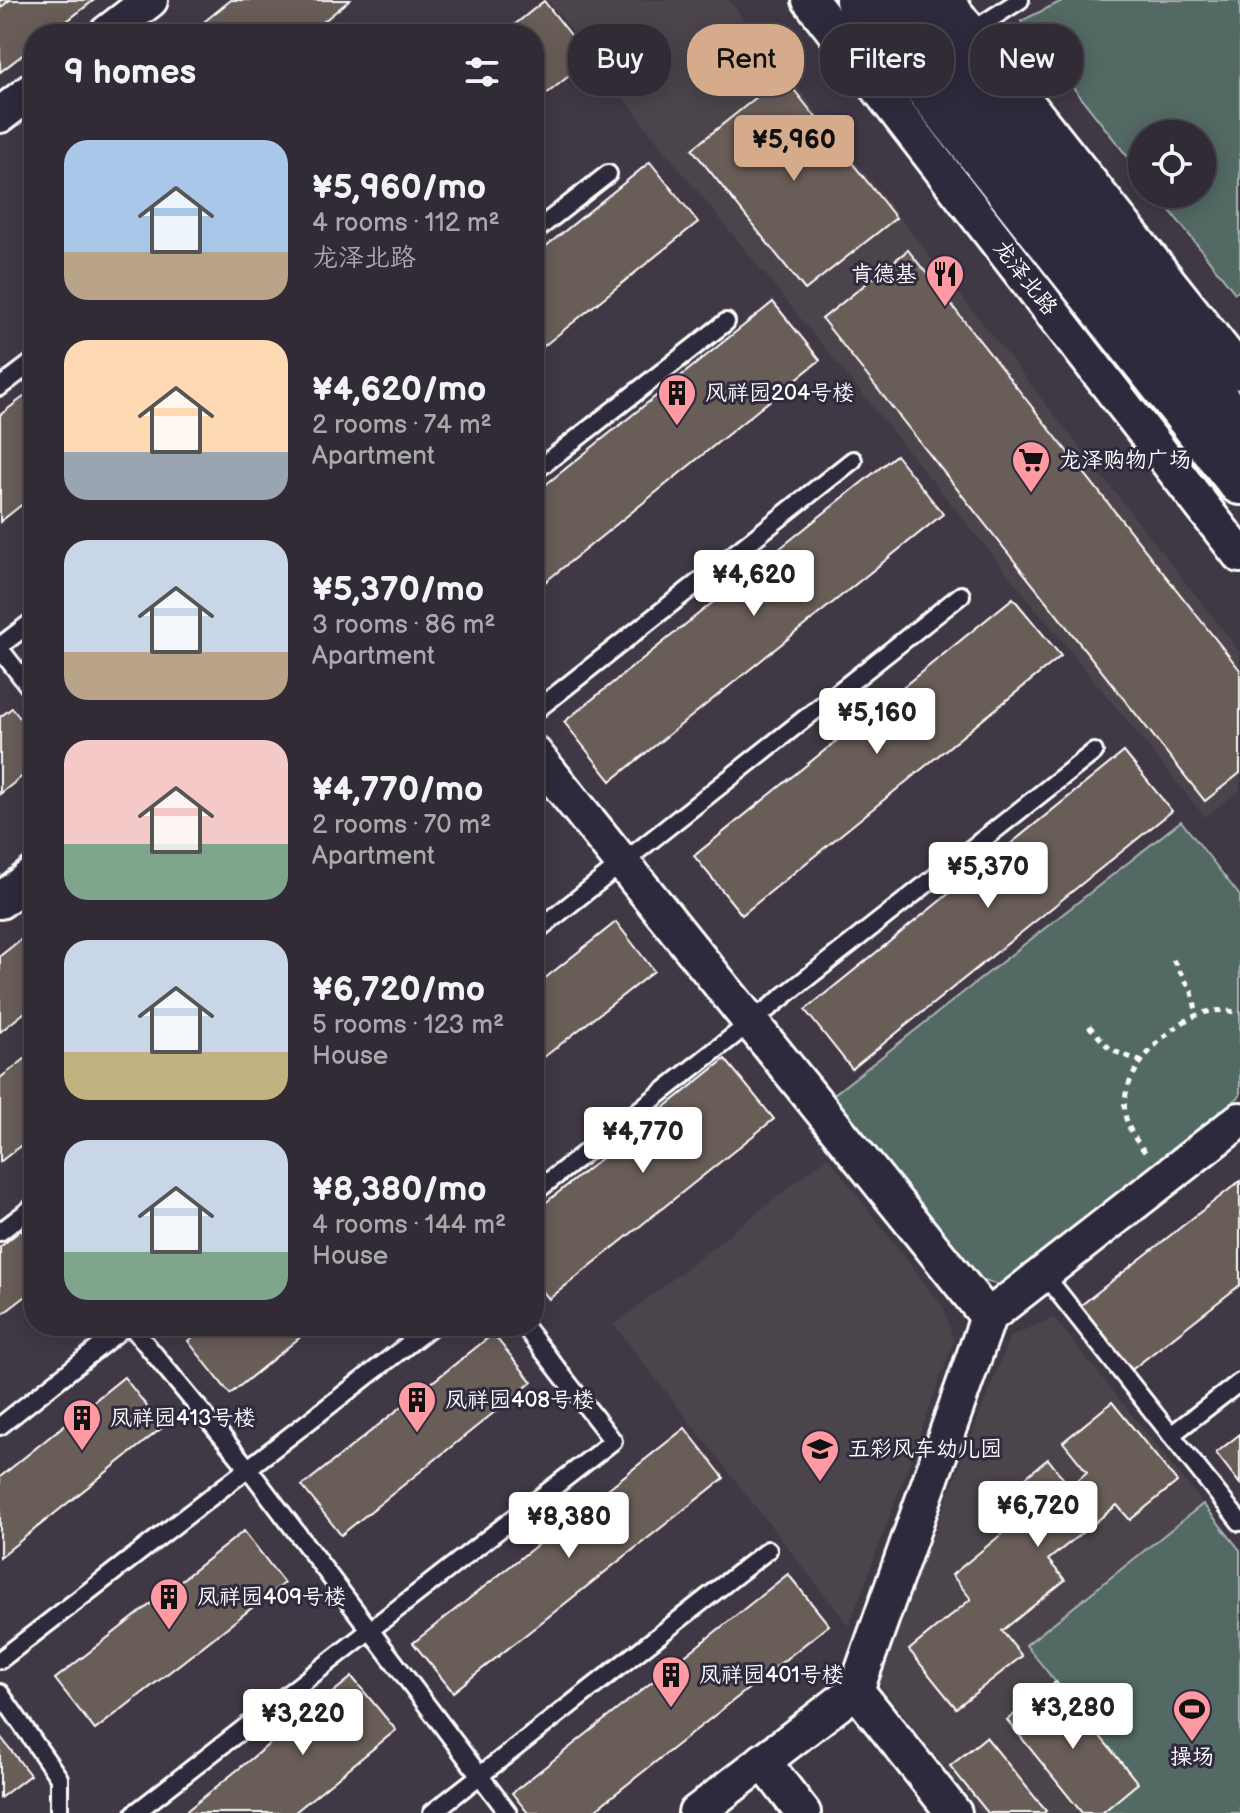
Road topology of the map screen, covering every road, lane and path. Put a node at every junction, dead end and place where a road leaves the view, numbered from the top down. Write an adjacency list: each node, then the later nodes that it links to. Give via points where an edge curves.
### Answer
1 (150, 0): 7 (street)
2 (810, 0): 23 (street, 龙泽北路)
3 (858, 0): 22 (main road, 龙泽北路)
4 (905, 0): 19 (main road)
5 (945, 0): 9 (street)
6 (1020, 0): 8 (lane)
7 (119, 24)
8 (982, 24)
9 (970, 32)
10 (1021, 96): 17 (street)
11 (24, 97): 12 (street)
12 (0, 115)
13 (608, 174): 14 (lane)
14 (544, 224)
15 (726, 322): 21 (lane)
16 (24, 369): 18 (lane)
17 (1240, 372)
18 (0, 387)
19 (1240, 430)
20 (853, 460): 28 (lane)
21 (544, 464)
22 (1240, 482)
23 (1240, 555)
24 (961, 595): 31 (lane)
25 (24, 628): 26 (lane)
26 (0, 648): 27 (lane)
27 (24, 680)
28 (544, 704)
29 (1094, 752): 38 (lane)
30 (544, 765): 31 (street)
31 (623, 863): 34 (lane); 38 (street)
32 (24, 882): 33 (street)
33 (0, 901)
34 (544, 925)
35 (1173, 960): 37 (path, via 1192,992)
36 (1240, 1013): 37 (path)
37 (1197, 1015): 40 (path)
38 (749, 1020): 43 (lane); 47 (street)
39 (1089, 1026): 40 (path, via 1111,1050)
40 (1140, 1061): 42 (path, via 1127,1089 1125,1112 1131,1134)
41 (1240, 1120): 42 (street)
42 (1165, 1178): 46 (street)
43 (544, 1185)
44 (24, 1214): 45 (lane)
45 (0, 1232)
46 (1043, 1273): 47 (street); 54 (lane)
47 (988, 1317): 60 (street)
48 (116, 1336): 53 (lane)
49 (137, 1336): 55 (lane)
50 (419, 1336): 55 (lane)
51 (532, 1336): 58 (lane, via 613,1441)
52 (1240, 1382): 54 (lane)
53 (0, 1426)
54 (1171, 1435): 56 (lane)
55 (248, 1468): 58 (lane); 59 (lane)
56 (1240, 1522)
57 (768, 1550): 63 (lane)
58 (370, 1631): 63 (lane); 65 (lane)
59 (0, 1660)
60 (856, 1690): 62 (street); 70 (street)
61 (0, 1693): 64 (lane, via 59,1778)
62 (763, 1761): 68 (street); 69 (street)
63 (480, 1776): 66 (lane); 67 (lane)
64 (59, 1813)
65 (135, 1813)
66 (432, 1813)
67 (508, 1813)
68 (696, 1813)
69 (803, 1813)
70 (954, 1813)

